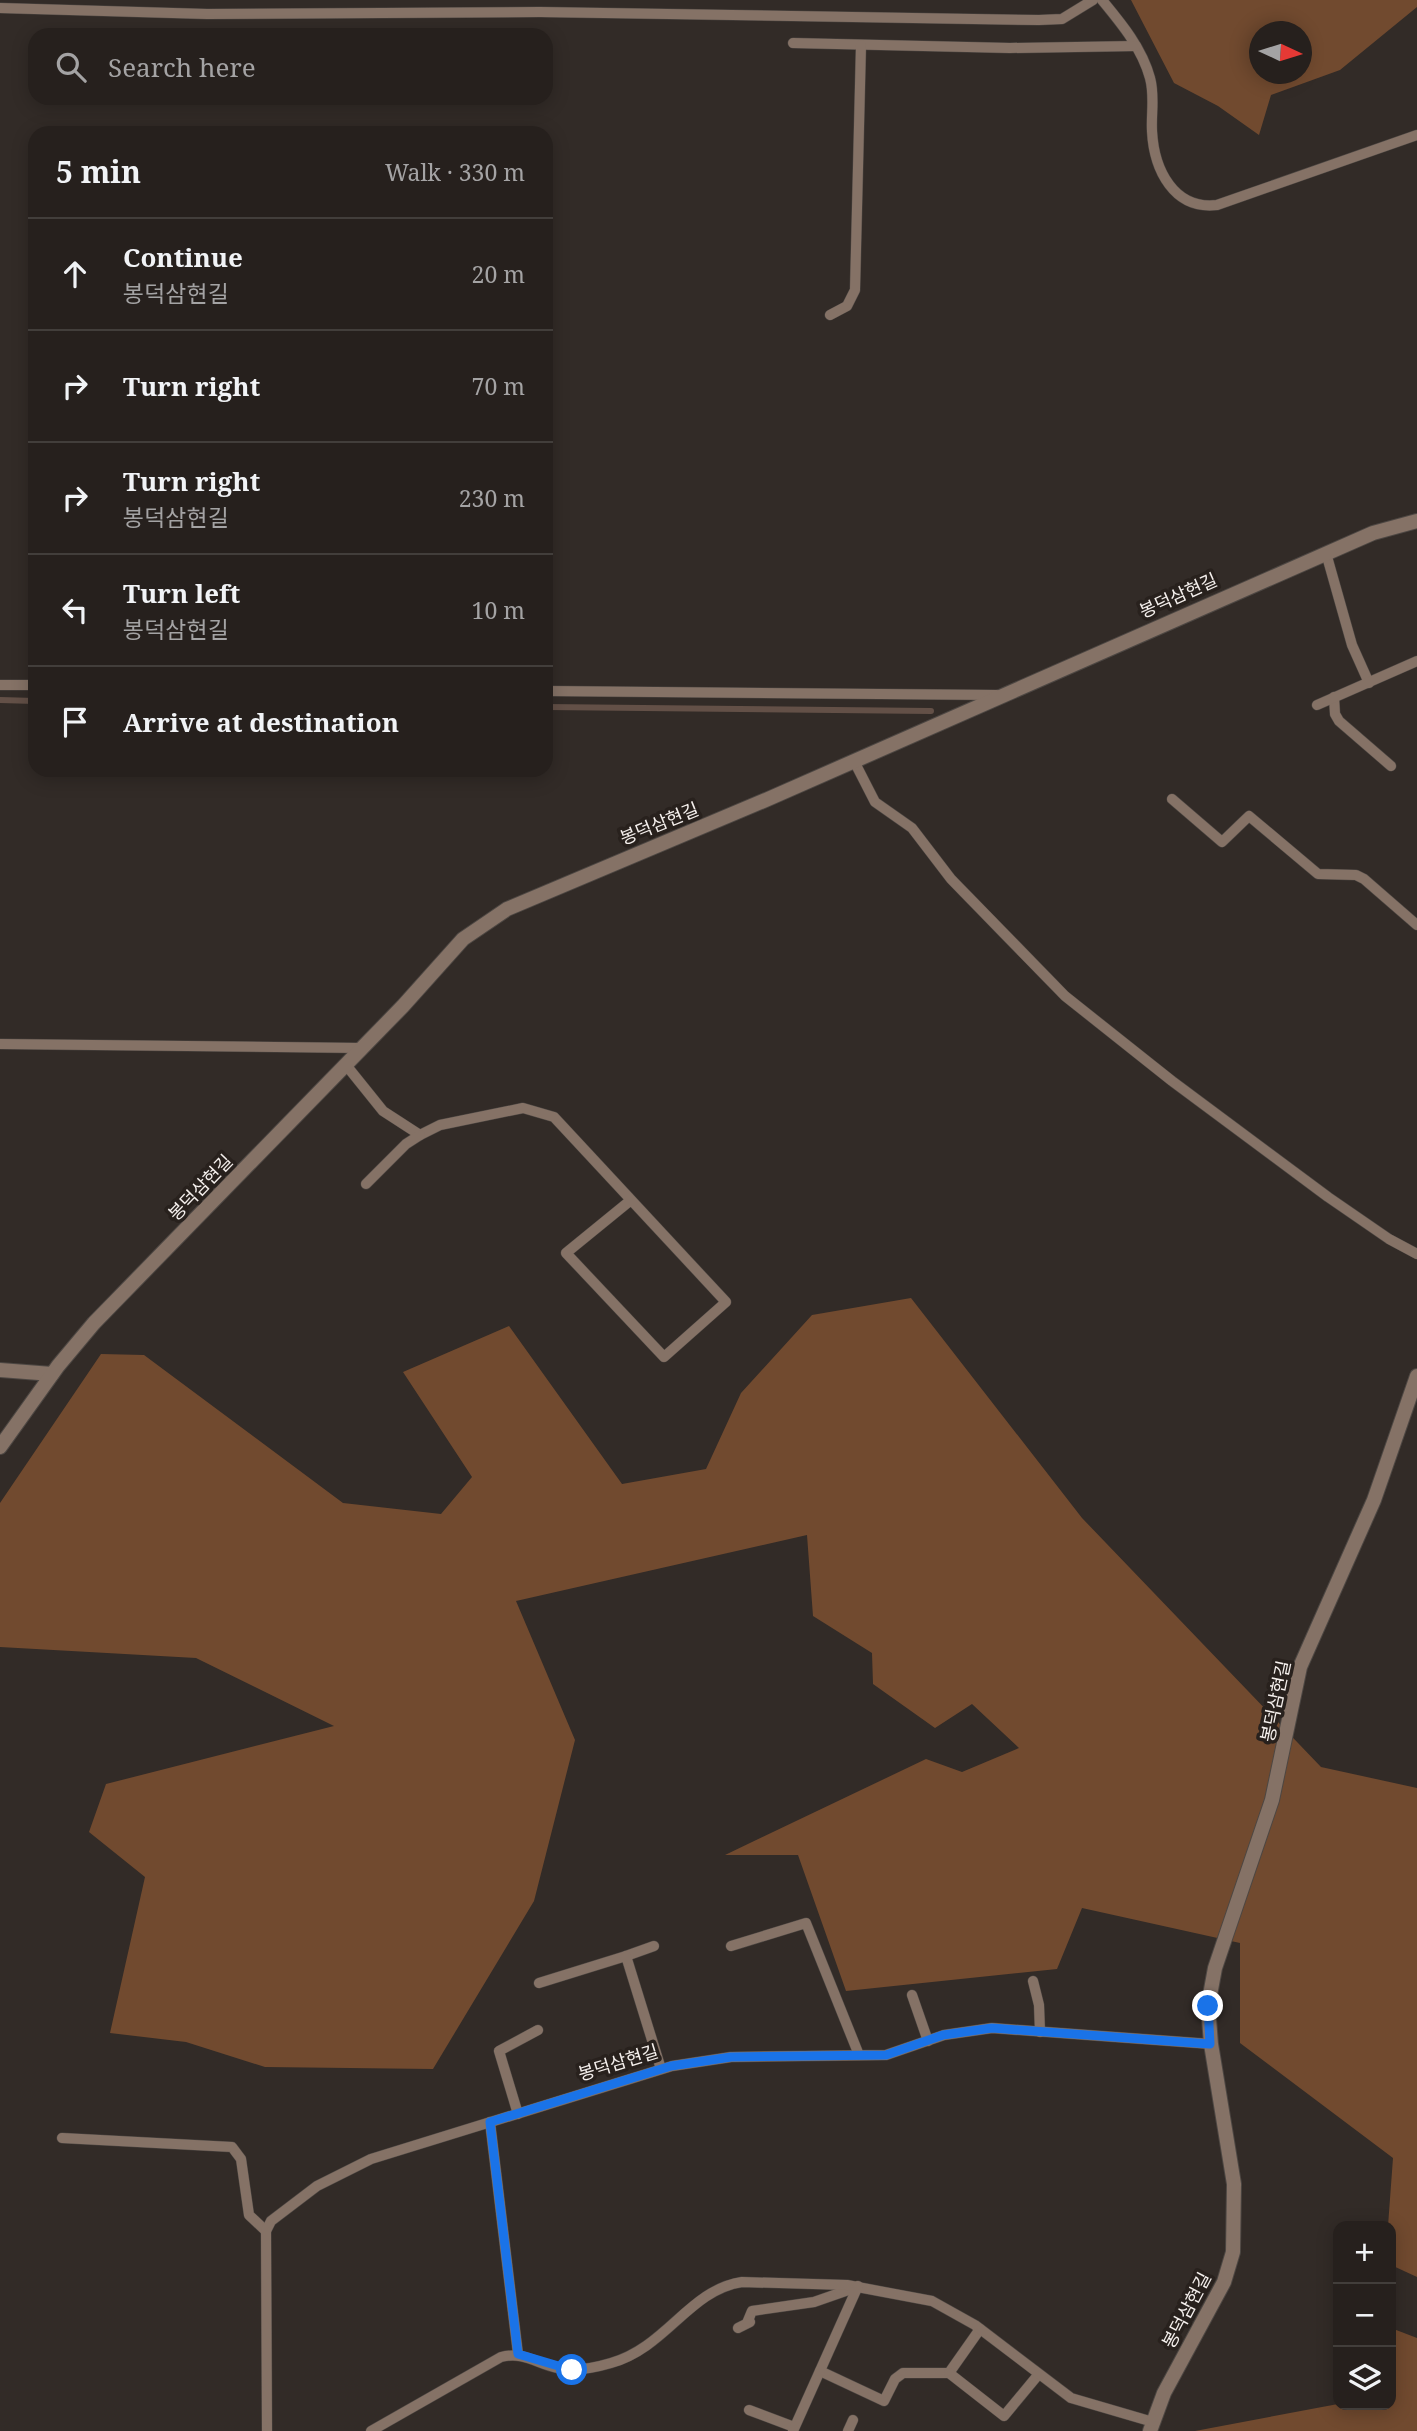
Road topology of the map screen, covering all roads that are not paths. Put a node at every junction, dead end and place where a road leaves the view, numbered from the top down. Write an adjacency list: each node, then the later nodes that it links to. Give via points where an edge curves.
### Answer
1 (1093, 0): 3 (lane, via 1062,19 1039,20 540,12 207,14)
2 (1102, 0): 6 (lane)
3 (0, 8)
4 (793, 43): 5 (lane)
5 (861, 45): 6 (lane); 8 (lane, via 855,290 847,306)
6 (1136, 46): 7 (lane, via 1150,77 1153,146 1166,181 1178,197 1191,204 1217,205)
7 (1417, 135)
8 (830, 315)
9 (1417, 521): 10 (street, 봉덕삼현길)
10 (1326, 553): 12 (lane, via 1352,645); 16 (street, 봉덕삼현길)
11 (1417, 661): 12 (lane)
12 (1369, 682): 17 (lane)
13 (0, 685): 14 (lane)
14 (28, 685)
15 (553, 691): 16 (lane)
16 (1000, 695): 19 (street, 봉덕삼현길)
17 (1334, 697): 18 (lane); 20 (lane, via 1339,721)
18 (1317, 705)
19 (854, 761): 24 (street, 봉덕삼현길, via 507,909 463,939); 29 (lane, via 875,802 912,828 951,879 1065,996 1328,1197)
20 (1391, 766)
21 (1172, 799): 22 (lane, via 1222,842 1249,816 1318,874 1364,879)
22 (1417, 925)
23 (0, 1044): 24 (lane)
24 (362, 1048): 25 (street, 봉덕삼현길)
25 (346, 1065): 26 (lane, via 383,1111); 31 (street, 봉덕삼현길, via 94,1322)
26 (420, 1135): 27 (lane); 28 (lane, via 440,1125 523,1108 554,1117)
27 (366, 1184)
28 (631, 1200): 28 (lane, via 726,1302 664,1357 566,1253)
29 (1417, 1254)
30 (0, 1370): 31 (street)
31 (55, 1370): 33 (street, 봉덕삼현길)
32 (1417, 1376): 43 (street, 봉덕삼현길, via 1374,1500 1300,1667 1275,1790 1215,1968 1208,2006)
33 (0, 1447)
34 (654, 1946): 36 (lane)
35 (731, 1946): 44 (lane, via 806,1923)
36 (626, 1956): 38 (lane); 45 (lane)
37 (1033, 1981): 41 (lane)
38 (539, 1983)
39 (912, 1995): 42 (lane)
40 (537, 2030): 46 (lane, via 499,2051)
41 (1040, 2032): 42 (lane, 봉덕삼현길, via 992,2028); 43 (lane, 봉덕삼현길)
42 (928, 2041): 44 (lane, 봉덕삼현길, via 886,2055)
43 (1210, 2044): 59 (street, 봉덕삼현길, via 1234,2184 1233,2252 1224,2282 1164,2393)
44 (859, 2055): 45 (lane, 봉덕삼현길, via 731,2057)
45 (661, 2069): 46 (lane, 봉덕삼현길)
46 (518, 2114): 47 (lane, 봉덕삼현길)
47 (490, 2122): 49 (lane, 봉덕삼현길, via 360,2165 317,2186 271,2221); 53 (lane)
48 (62, 2138): 49 (lane, via 232,2147 241,2159 249,2215)
49 (266, 2231): 61 (lane)
50 (858, 2286): 51 (lane, via 814,2302 761,2307 752,2311 750,2322); 52 (lane, 봉덕삼현길, via 932,2301); 53 (lane, 봉덕삼현길, via 729,2284 703,2298 633,2356 587,2369 558,2368); 54 (lane)
51 (738, 2328)
52 (980, 2329): 55 (lane); 56 (lane, 봉덕삼현길)
53 (518, 2354): 62 (lane, via 501,2357)
54 (820, 2371): 55 (lane, via 884,2401 903,2373); 60 (lane)
55 (949, 2373): 56 (lane, via 1004,2416)
56 (1038, 2375): 59 (lane, 봉덕삼현길, via 1072,2398)
57 (749, 2410): 60 (lane)
58 (853, 2420): 63 (lane)
59 (1152, 2426)
60 (794, 2429)
61 (267, 2431)
62 (371, 2431)
63 (848, 2431)

